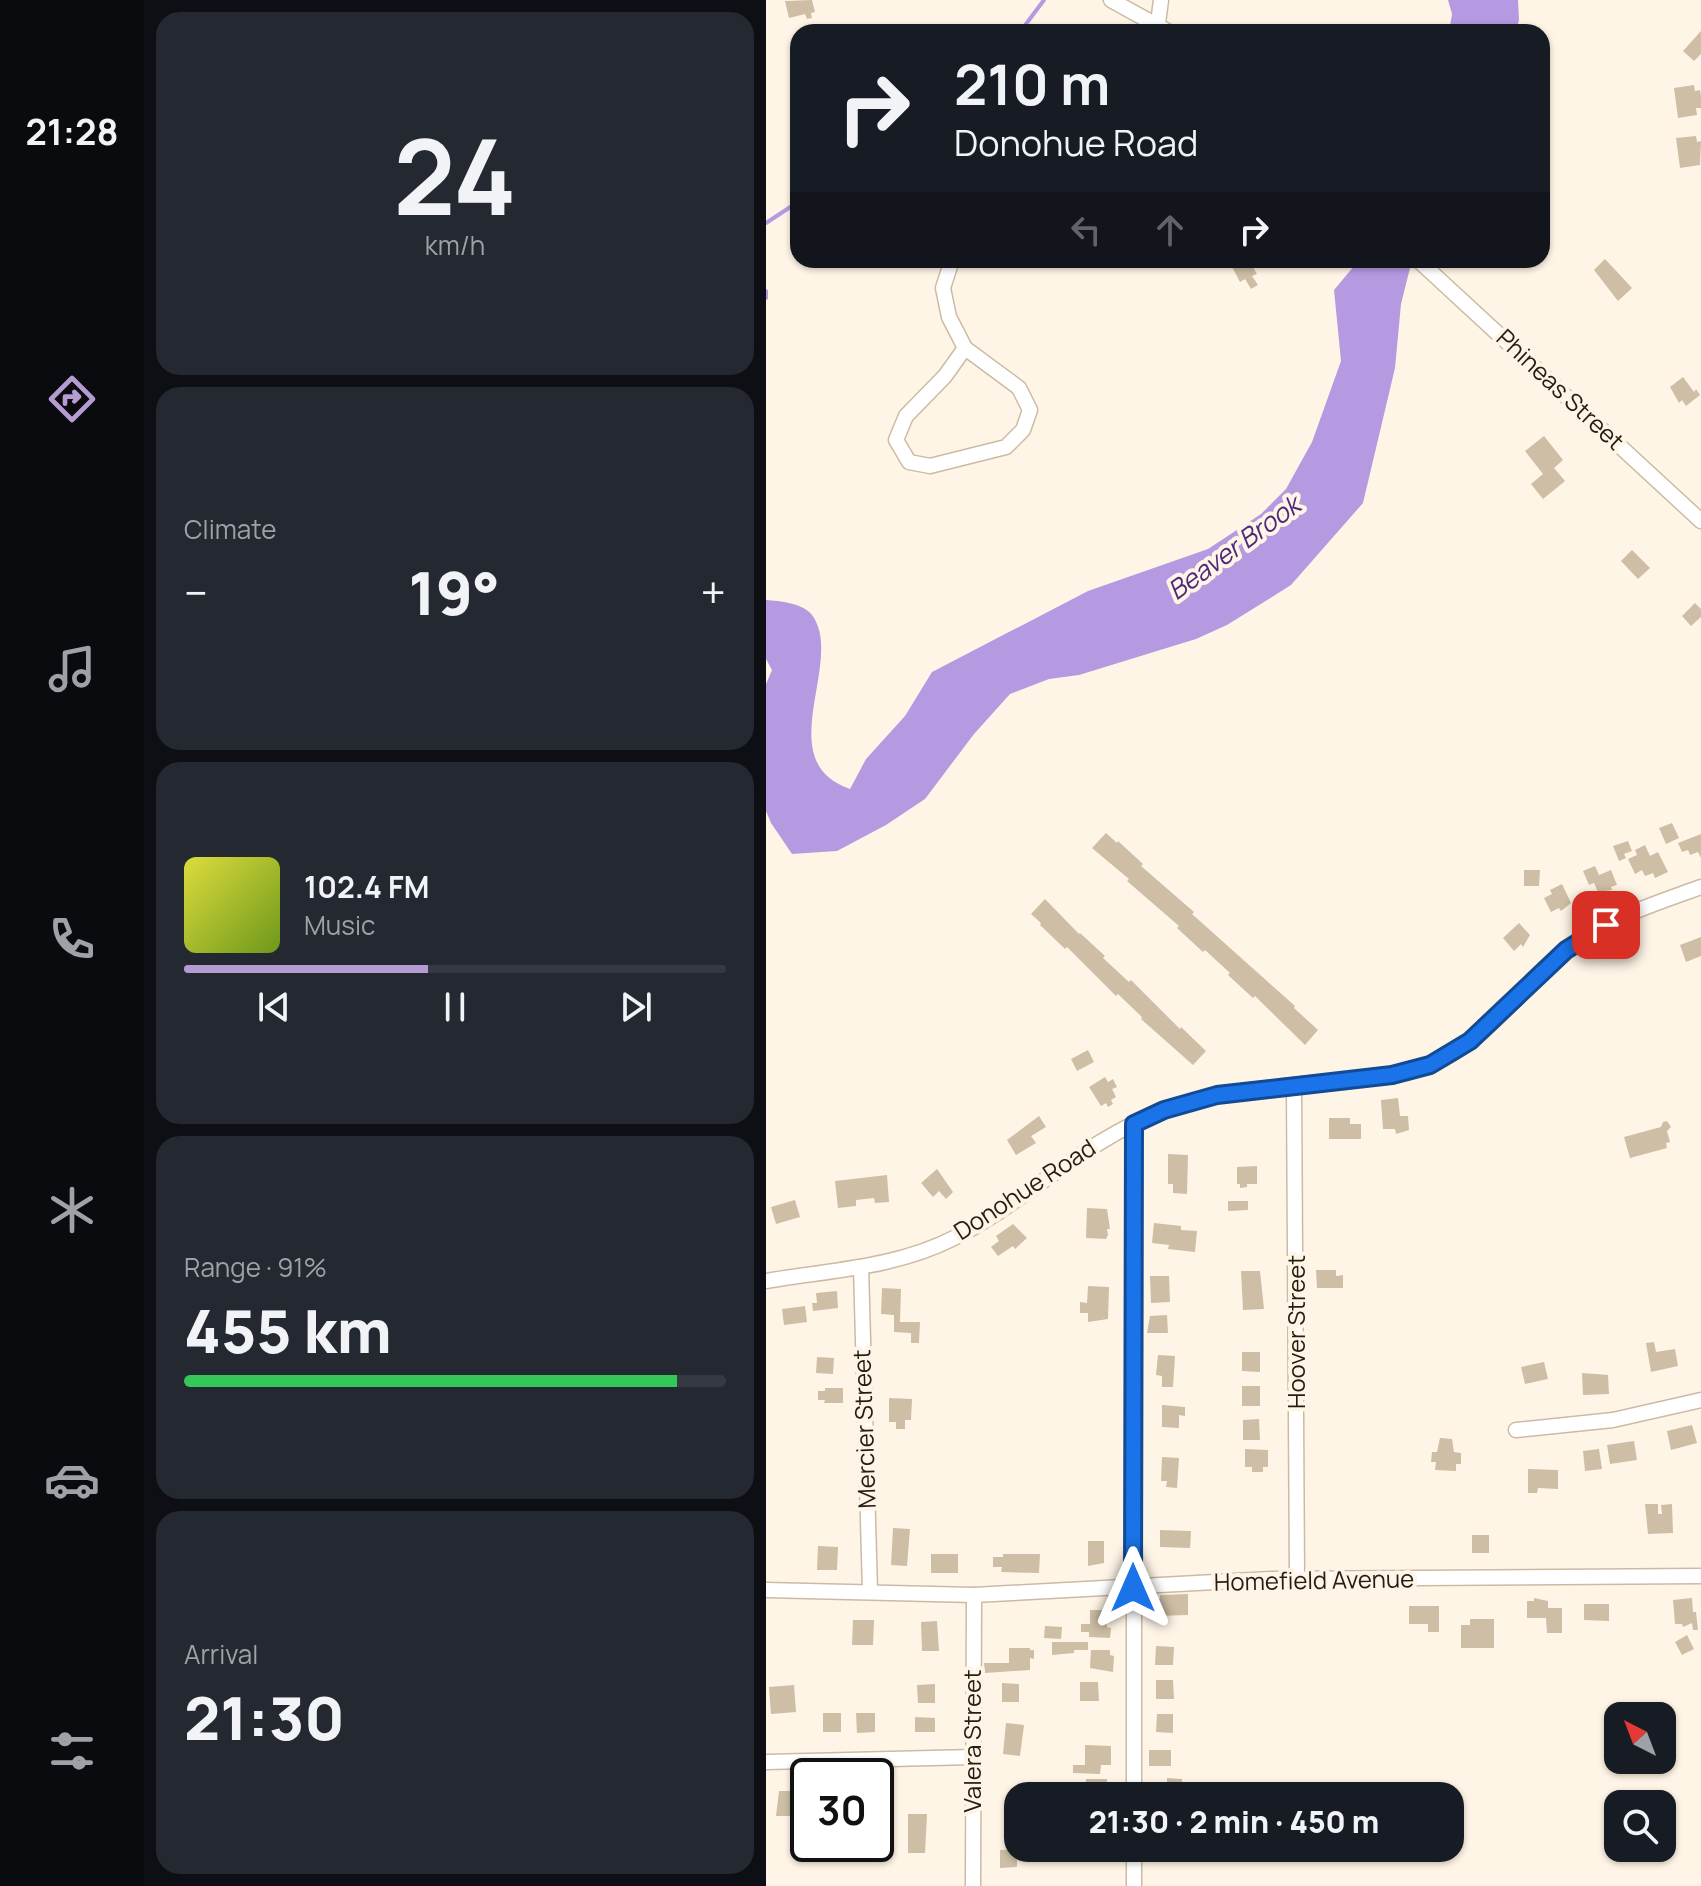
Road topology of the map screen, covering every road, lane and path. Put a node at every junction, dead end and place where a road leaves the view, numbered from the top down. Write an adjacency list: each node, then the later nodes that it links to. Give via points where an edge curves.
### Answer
1 (1111, 0): 3 (street)
2 (1161, 0): 4 (street)
3 (1152, 24)
4 (1161, 24)
5 (949, 268): 7 (street, via 943,288 949,317)
6 (1427, 268): 8 (street, Phineas Street)
7 (965, 348): 7 (street, via 1019,388 1030,410 1023,430 1006,447 930,466 909,462 896,440 906,416)
8 (1701, 521)
9 (1701, 887): 10 (street, Donohue Road, via 1589,934 1443,1059 1392,1075)
10 (1294, 1085): 11 (street, Donohue Road, via 1217,1095); 17 (street, Hoover Street)
11 (1134, 1124): 12 (street, Donohue Road, via 951,1239); 18 (street)
12 (861, 1267): 13 (street, Donohue Road); 20 (street, Mercier Street)
13 (766, 1281)
14 (1701, 1400): 15 (street, via 1613,1420)
15 (1516, 1430)
16 (1701, 1576): 17 (street, Homefield Avenue)
17 (1297, 1579): 18 (street, Homefield Avenue)
18 (1133, 1588): 21 (street, Homefield Avenue); 24 (street)
19 (766, 1590): 20 (street, Homefield Avenue)
20 (870, 1592): 21 (street, Homefield Avenue)
21 (974, 1595): 22 (street, Valera Street)
22 (973, 1757): 23 (street); 26 (street, Valera Street)
23 (766, 1762)
24 (1134, 1782)
25 (1134, 1862): 27 (street)
26 (973, 1886)
27 (1134, 1886)

